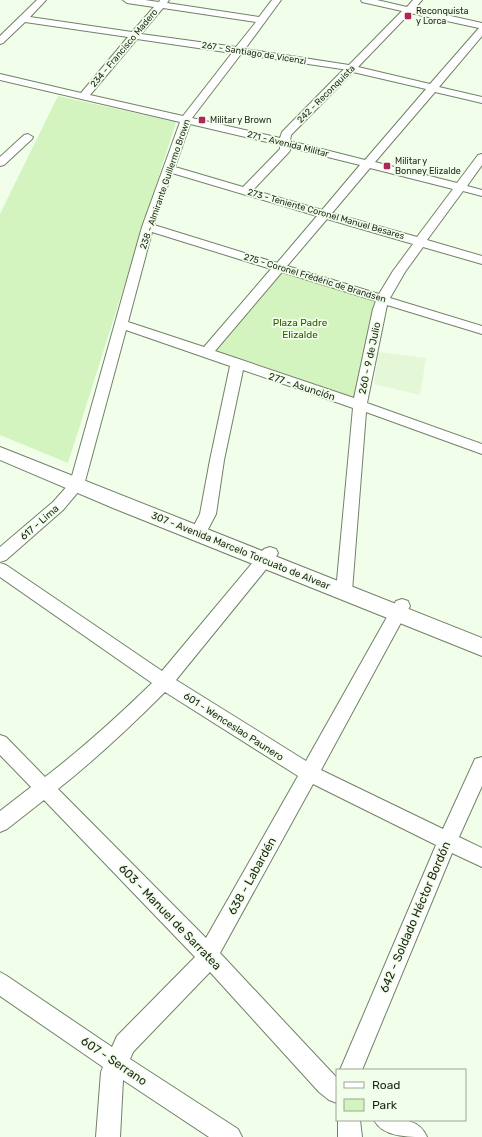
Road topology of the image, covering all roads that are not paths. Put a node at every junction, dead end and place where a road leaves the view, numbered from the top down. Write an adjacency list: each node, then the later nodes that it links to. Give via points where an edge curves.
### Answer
1 (42, 0): 8 (street)
2 (128, 0): 6 (street)
3 (277, 0): 9 (street, 238 - Almirante Guillermo Brown)
4 (365, 0): 7 (street)
5 (418, 0): 7 (street, 242 - Reconquista)
6 (163, 3): 9 (street); 12 (street, 234 - Francisco Madero)
7 (408, 10): 10 (street); 15 (street, 242 - Reconquista)
8 (23, 19): 12 (street, 267 - Santiago de Vicenzi); 13 (street)
9 (262, 20): 14 (street, 238 - Almirante Guillermo Brown)
10 (482, 26)
11 (482, 30): 17 (street)
12 (136, 35): 14 (street, 267 - Santiago de Vicenzi); 18 (street, 234 - Francisco Madero)
13 (0, 41)
14 (237, 51): 15 (street, 267 - Santiago de Vicenzi); 20 (street, 238 - Almirante Guillermo Brown)
15 (352, 68): 17 (street, 267 - Santiago de Vicenzi); 22 (street, 242 - Reconquista, via 286,134)
16 (0, 77): 18 (street, 271 - Avenida Militar)
17 (432, 88): 19 (street, 267 - Santiago de Vicenzi); 25 (street)
18 (83, 96): 20 (street, 271 - Avenida Militar)
19 (482, 100)
20 (186, 119): 22 (street, 271 - Avenida Militar); 26 (street, 238 - Almirante Guillermo Brown)
21 (28, 137): 24 (street)
22 (285, 143): 25 (street, 271 - Avenida Militar); 28 (street, 242 - Reconquista, via 285,150)
23 (482, 157): 27 (street, 260 - 9 de Julio)
24 (3, 158)
25 (368, 163): 27 (street, 271 - Avenida Militar); 30 (street)
26 (169, 169): 28 (street, 273 - Teniente Coronel Manuel Besares); 31 (street, 238 - Almirante Guillermo Brown)
27 (460, 188): 29 (street, 271 - Avenida Militar); 32 (street, 260 - 9 de Julio)
28 (245, 191): 30 (street, 273 - Teniente Coronel Manuel Besares)
29 (482, 193)
30 (325, 214): 32 (street, 273 - Teniente Coronel Manuel Besares); 34 (street)
31 (148, 227): 34 (street, 275 - Coronel Frédéric de Brandsen); 36 (street, 238 - Almirante Guillermo Brown)
32 (421, 241): 33 (street, 273 - Teniente Coronel Manuel Besares); 35 (street, 260 - 9 de Julio)
33 (482, 260)
34 (279, 267): 35 (street, 275 - Coronel Frédéric de Brandsen); 38 (street)
35 (383, 299): 37 (street, 275 - Coronel Frédéric de Brandsen); 40 (street, 260 - 9 de Julio)
36 (122, 324): 38 (street, 277 - Asunción); 44 (street, 238 - Almirante Guillermo Brown)
37 (482, 330)
38 (206, 353): 39 (street, 277 - Asunción)
39 (237, 364): 40 (street, 277 - Asunción); 45 (street, via 208,514)
40 (360, 405): 42 (street, 277 - Asunción); 49 (street, 260 - 9 de Julio)
41 (0, 446): 44 (main road, 307 - Avenida Marcelo Torcuato de Alvear)
42 (482, 449)
43 (0, 453): 44 (main road, 307 - Avenida Marcelo Torcuato de Alvear)
44 (78, 483): 45 (main road, 307 - Avenida Marcelo Torcuato de Alvear); 46 (street, 617 - Lima, via 58,506)
45 (200, 530): 47 (main road, 307 - Avenida Marcelo Torcuato de Alvear)
46 (0, 556)
47 (267, 556): 49 (main road, 307 - Avenida Marcelo Torcuato de Alvear); 53 (street)
48 (0, 569): 53 (street, 601 - Wenceslao Paunero)
49 (344, 587): 50 (main road, 307 - Avenida Marcelo Torcuato de Alvear)
50 (400, 610): 51 (main road, 307 - Avenida Marcelo Torcuato de Alvear); 52 (main road, 307 - Avenida Marcelo Torcuato de Alvear); 56 (street, 638 - Labardén)
51 (482, 638)
52 (482, 648)
53 (164, 682): 56 (street, 601 - Wenceslao Paunero); 57 (street, via 78,763)
54 (0, 743): 57 (street, 603 - Manuel de Sarratea)
55 (482, 765): 59 (street, 642 - Soldado Héctor Bordón)
56 (308, 773): 59 (street, 601 - Wenceslao Paunero); 61 (street, 638 - Labardén)
57 (45, 789): 58 (street); 61 (street, 603 - Manuel de Sarratea)
58 (0, 823)
59 (447, 842): 60 (street, 601 - Wenceslao Paunero); 64 (street, 642 - Soldado Héctor Bordón)
60 (482, 858)
61 (208, 955): 63 (street, 638 - Labardén, via 194,976 125,1044); 65 (street, 603 - Manuel de Sarratea)
62 (1, 988): 63 (street, 607 - Serrano)
63 (116, 1063): 68 (street, 638 - Labardén, via 112,1072); 69 (street, 607 - Serrano)
64 (351, 1069)
65 (336, 1091)
66 (349, 1121): 70 (street)
67 (387, 1121): 71 (street)
68 (108, 1137)
69 (230, 1137)
70 (350, 1137)
71 (415, 1137)

